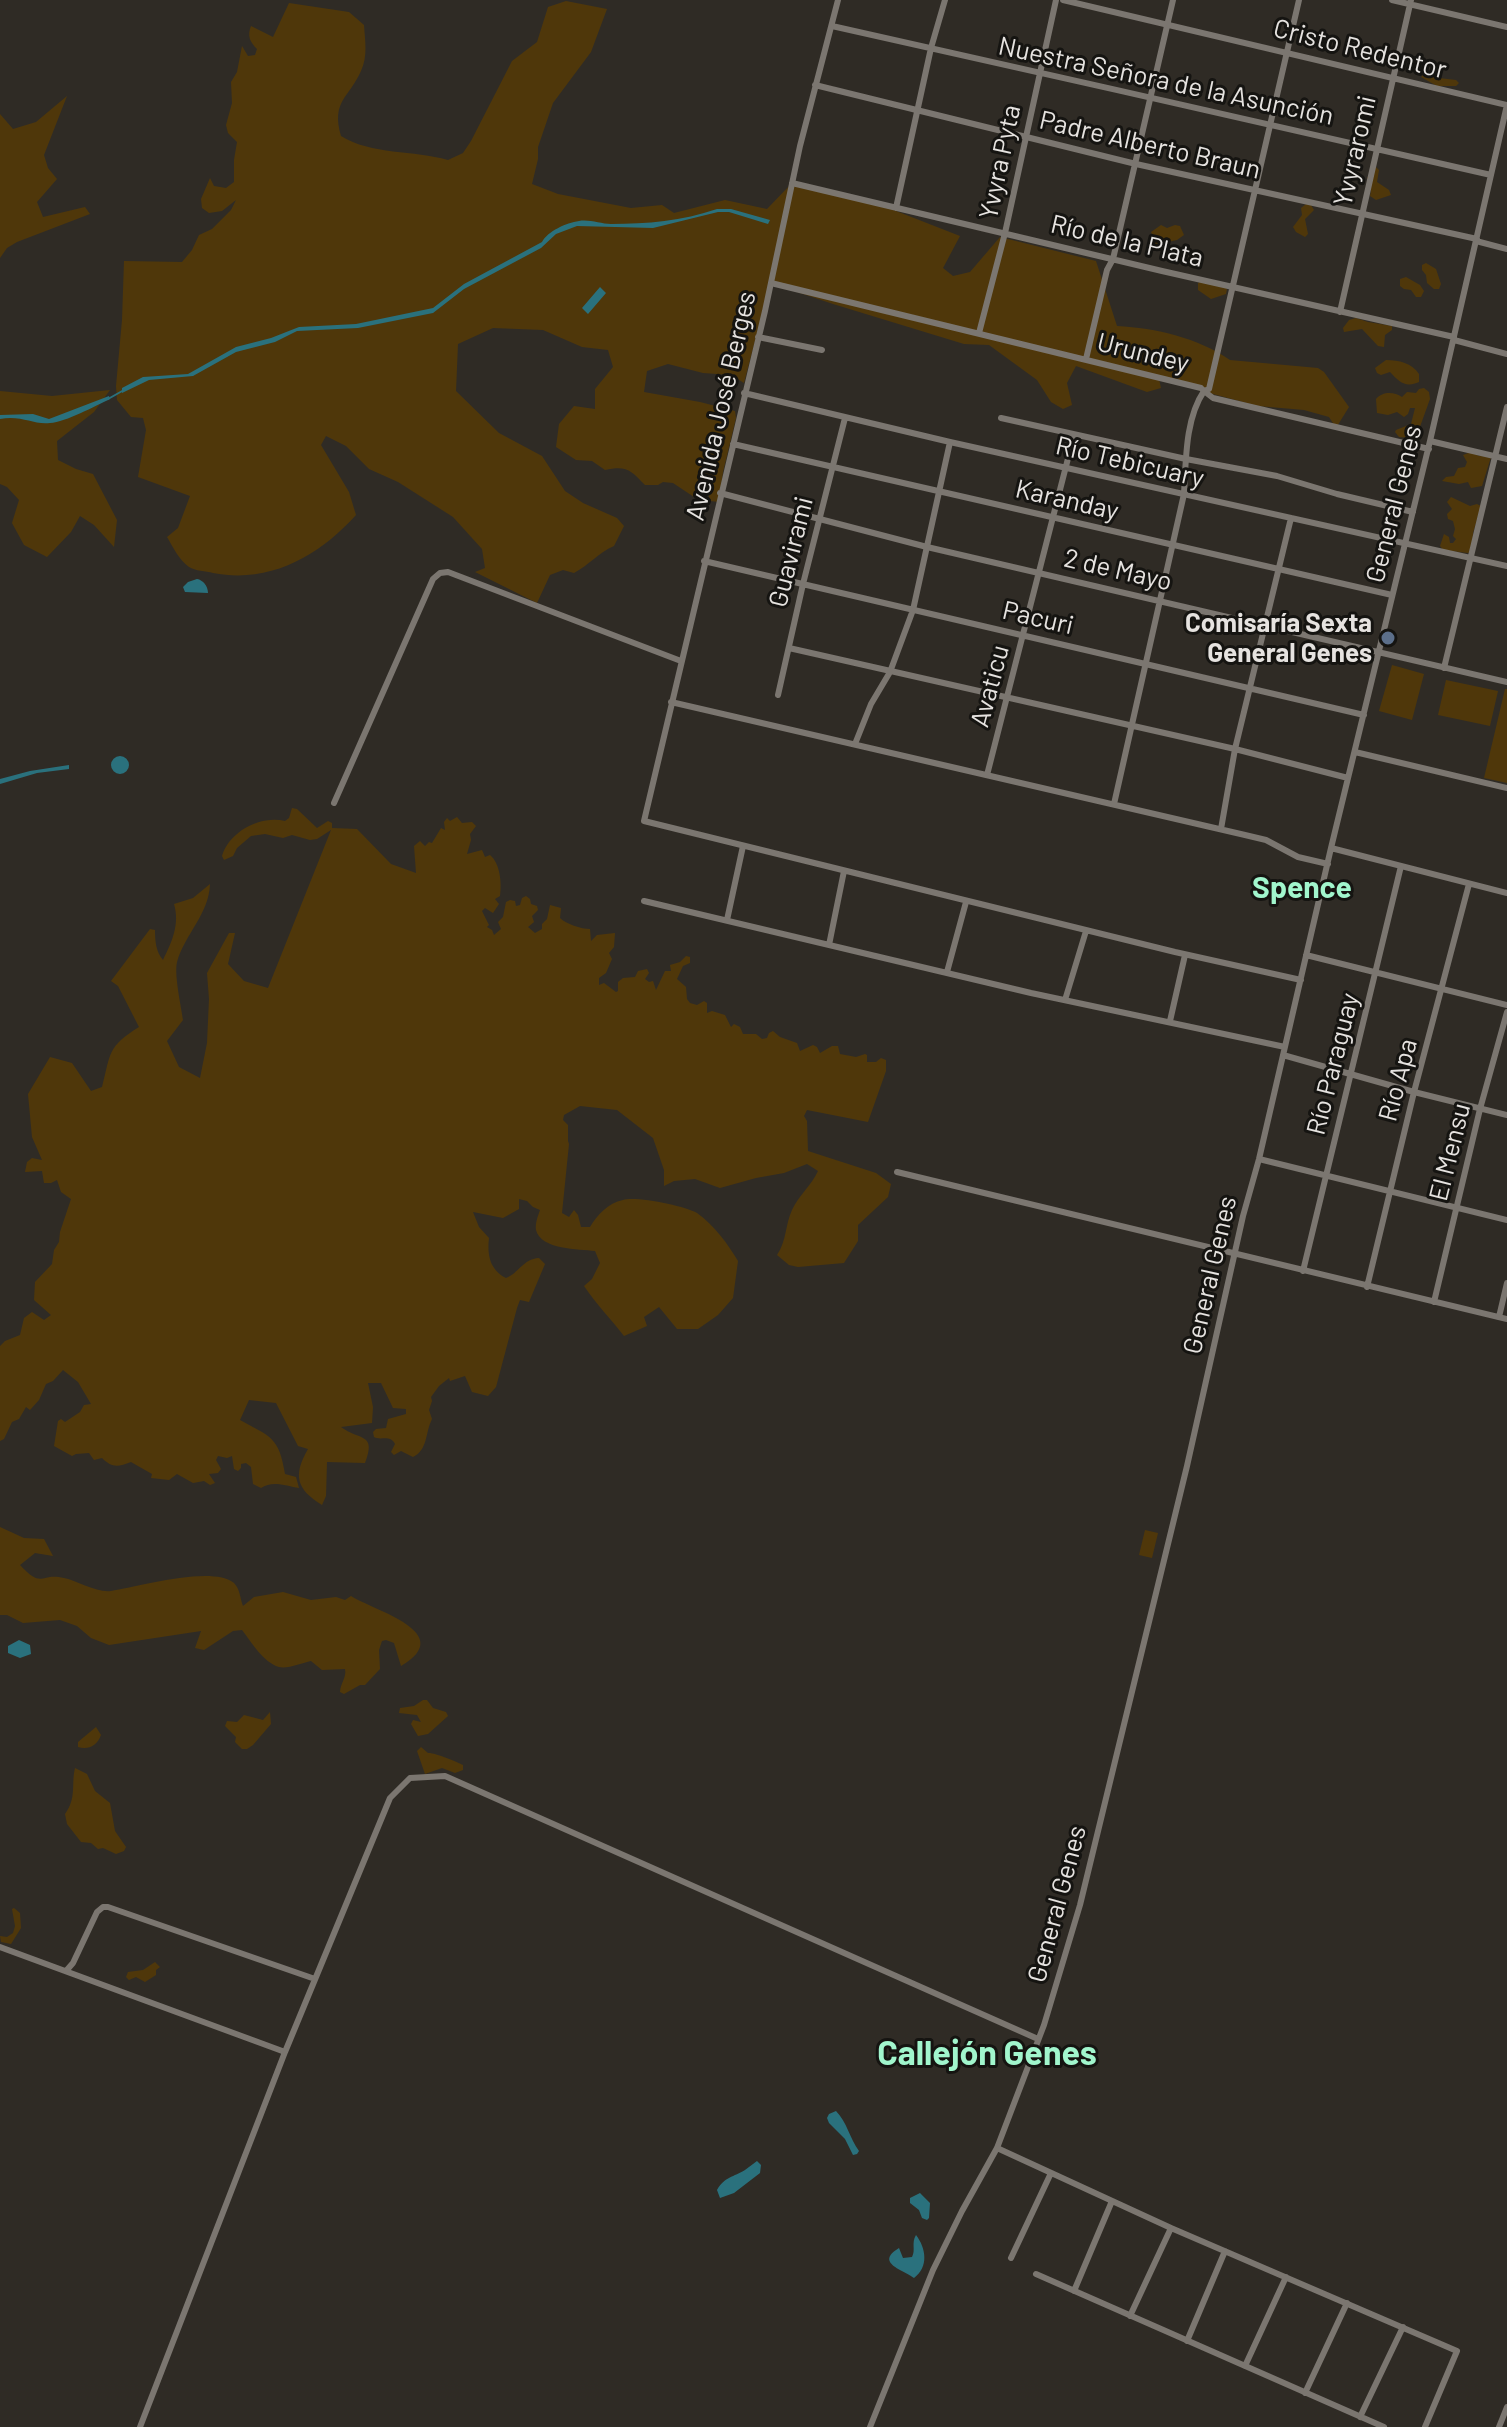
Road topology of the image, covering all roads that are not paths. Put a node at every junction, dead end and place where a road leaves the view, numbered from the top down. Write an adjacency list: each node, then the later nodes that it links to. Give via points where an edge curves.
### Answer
1 (838, 0): 10 (street, Avenida José Berges)
2 (945, 0): 12 (street)
3 (1056, 0): 14 (street, Yvyra Pyta)
4 (1063, 0): 9 (street, Cristo Redentor)
5 (1173, 0): 9 (street)
6 (1299, 0): 13 (street, Urundey)
7 (1392, 0): 8 (street)
8 (1411, 2): 11 (street); 15 (street, Yvyraromi)
9 (1168, 24): 13 (street, Cristo Redentor); 17 (street)
10 (832, 26): 12 (street, Nuestra Señora de la Asunción); 16 (street, Avenida José Berges)
11 (1507, 27)
12 (931, 48): 14 (street, Nuestra Señora de la Asunción); 19 (street)
13 (1286, 52): 15 (street, Cristo Redentor); 20 (street, Urundey)
14 (1039, 73): 17 (street, Nuestra Señora de la Asunción); 22 (street, Yvyra Pyta)
15 (1393, 77): 18 (street, Cristo Redentor); 23 (street, Yvyraromi)
16 (815, 85): 19 (street, Padre Alberto Braun); 26 (street, Avenida José Berges)
17 (1151, 98): 20 (street, Nuestra Señora de la Asunción); 24 (street)
18 (1507, 105): 21 (street, General Genes)
19 (917, 111): 22 (street, Padre Alberto Braun); 28 (street)
20 (1269, 123): 23 (street, Nuestra Señora de la Asunción); 27 (street, Urundey)
21 (1504, 127): 25 (street, General Genes)
22 (1026, 138): 24 (street, Padre Alberto Braun); 30 (street, Yvyra Pyta)
23 (1376, 149): 25 (street, Nuestra Señora de la Asunción); 29 (street, Yvyraromi)
24 (1136, 164): 27 (street, Padre Alberto Braun); 33 (street)
25 (1491, 175): 31 (street, General Genes)
26 (792, 183): 28 (street, Río de la Plata); 34 (street, Avenida José Berges)
27 (1255, 189): 29 (street, Padre Alberto Braun); 35 (street, Urundey)
28 (896, 208): 30 (street, Río de la Plata)
29 (1362, 214): 31 (street, Padre Alberto Braun); 36 (street, Yvyraromi)
30 (1005, 233): 33 (street, Río de la Plata); 37 (street, Yvyra Pyta)
31 (1477, 240): 32 (street, Padre Alberto Braun); 39 (street, General Genes)
32 (1507, 249)
33 (1113, 259): 35 (street, Río de la Plata); 42 (street)
34 (771, 283): 37 (street, Urundey); 38 (street, Avenida José Berges)
35 (1233, 286): 36 (street, Río de la Plata); 43 (street, Urundey, via 1209,389)
36 (1340, 312): 39 (street, Río de la Plata)
37 (979, 333): 42 (street, Urundey)
38 (758, 337): 40 (street); 44 (street, Avenida José Berges)
39 (1454, 338): 41 (street, Río de la Plata); 51 (street, General Genes)
40 (822, 350)
41 (1507, 354)
42 (1086, 359): 43 (street, Urundey)
43 (1204, 391): 51 (street, via 1213,398); 53 (street, Urundey, via 1196,403)
44 (744, 393): 46 (street, Río Tebicuary); 50 (street, Avenida José Berges)
45 (1507, 407): 52 (street)
46 (845, 418): 49 (street, Río Tebicuary); 55 (street, Guavirami)
47 (1001, 418): 48 (street)
48 (1074, 435): 53 (street); 56 (street, Avaticu)
49 (950, 442): 56 (street, Río Tebicuary); 57 (street)
50 (733, 444): 55 (street, Karanday); 58 (street, Avenida José Berges)
51 (1430, 445): 52 (street); 60 (street, General Genes)
52 (1495, 457): 54 (street); 67 (street)
53 (1186, 459): 59 (street, Urundey); 60 (street, via 1277,476)
54 (1507, 459)
55 (833, 468): 57 (street, Karanday); 63 (street, Guavirami)
56 (1065, 468): 59 (street, Río Tebicuary); 61 (street, Avaticu)
57 (940, 492): 61 (street, Karanday); 66 (street)
58 (720, 493): 63 (street, 2 de Mayo); 68 (street, Avenida José Berges)
59 (1184, 494): 62 (street, Río Tebicuary); 65 (street, Urundey)
60 (1413, 512): 64 (street, General Genes)
61 (1052, 517): 65 (street, Karanday); 71 (street, Avaticu)
62 (1291, 518): 64 (street, Río Tebicuary); 70 (street)
63 (819, 520): 66 (street, 2 de Mayo); 72 (street, Guavirami)
64 (1405, 543): 67 (street, Río Tebicuary); 73 (street, General Genes)
65 (1173, 546): 70 (street, Karanday); 74 (street, Urundey)
66 (927, 547): 71 (street, 2 de Mayo); 75 (street)
67 (1471, 558): 69 (street, Río Tebicuary); 82 (street)
68 (704, 561): 72 (street, Pacuri); 80 (street, Avenida José Berges)
69 (1507, 566)
70 (1278, 568): 73 (street, Karanday); 76 (street)
71 (1038, 573): 74 (street, 2 de Mayo); 77 (street, Avaticu)
72 (803, 584): 75 (street, Pacuri); 78 (street, Guavirami)
73 (1392, 595): 79 (street, General Genes)
74 (1160, 600): 76 (street, 2 de Mayo); 81 (street, Urundey)
75 (913, 610): 77 (street, Pacuri); 83 (street)
76 (1265, 625): 79 (street, 2 de Mayo); 85 (street)
77 (1024, 635): 81 (street, Pacuri); 87 (street, Avaticu)
78 (789, 648): 83 (street); 86 (street, Guavirami)
79 (1380, 651): 82 (street, 2 de Mayo); 89 (street, General Genes)
80 (681, 661): 88 (street, Avenida José Berges); 97 (street, via 440,573)
81 (1145, 662): 85 (street, Pacuri); 90 (street, Urundey)
82 (1444, 668): 84 (street, 2 de Mayo)
83 (890, 672): 87 (street); 91 (street)
84 (1507, 682)
85 (1250, 687): 89 (street, Pacuri); 92 (street)
86 (778, 695)
87 (1007, 698): 90 (street); 94 (street, Avaticu)
88 (671, 702): 91 (street); 100 (street, Avenida José Berges, via 644,821)
89 (1364, 715): 93 (street, General Genes)
90 (1130, 726): 92 (street); 98 (street, Urundey)
91 (855, 744): 94 (street)
92 (1235, 749): 95 (street); 99 (street)
93 (1355, 752): 95 (street, General Genes); 96 (street)
94 (987, 775): 98 (street)
95 (1348, 778): 101 (street, General Genes)
96 (1507, 788)
97 (334, 803)
98 (1114, 804): 99 (street)
99 (1221, 829): 102 (street)
100 (743, 846): 104 (street); 109 (street)
101 (1331, 848): 102 (street, General Genes); 103 (street)
102 (1328, 864): 113 (street, General Genes)
103 (1401, 866): 105 (street); 115 (street, Río Paraguay)
104 (844, 871): 108 (street); 111 (street)
105 (1469, 884): 106 (street); 117 (street, Río Apa)
106 (1507, 893)
107 (644, 901): 109 (street)
108 (966, 902): 110 (street); 114 (street)
109 (727, 920): 111 (street)
110 (1086, 931): 112 (street); 118 (street)
111 (829, 945): 114 (street)
112 (1185, 955): 116 (street); 121 (street)
113 (1306, 955): 115 (street); 116 (street, General Genes)
114 (947, 972): 118 (street)
115 (1376, 973): 117 (street); 123 (street, Río Paraguay)
116 (1301, 980): 122 (street, General Genes)
117 (1442, 989): 119 (street); 124 (street, Río Apa)
118 (1065, 1000): 121 (street)
119 (1507, 1005)
120 (1507, 1012): 125 (street, El Mensu)
121 (1170, 1021): 122 (street)
122 (1284, 1051): 123 (street); 127 (street, General Genes)
123 (1350, 1074): 124 (street); 129 (street, Río Paraguay)
124 (1414, 1092): 125 (street); 130 (street, Río Apa)
125 (1480, 1109): 126 (street); 131 (street, El Mensu)
126 (1507, 1115)
127 (1259, 1159): 129 (street); 133 (street, General Genes)
128 (897, 1172): 133 (street)
129 (1326, 1176): 130 (street); 134 (street, Río Paraguay)
130 (1390, 1192): 131 (street); 136 (street, Río Apa)
131 (1457, 1207): 132 (street); 137 (street, El Mensu)
132 (1507, 1220)
133 (1235, 1253): 134 (street); 143 (street, General Genes, via 1080,1905)
134 (1303, 1271): 136 (street)
135 (1507, 1283): 138 (street)
136 (1367, 1287): 137 (street)
137 (1434, 1302): 138 (street)
138 (1499, 1317): 139 (street)
139 (1507, 1319)
140 (0, 1947): 141 (street)
141 (66, 1971): 142 (street, via 97,1912 108,1907); 144 (street)
142 (315, 1979): 143 (street, via 390,1798 410,1778 445,1776); 144 (street)
143 (1038, 2039): 145 (street, General Genes)
144 (285, 2052): 162 (street)
145 (997, 2148): 146 (street); 163 (street, General Genes, via 933,2270)
146 (1051, 2173): 147 (street); 150 (street)
147 (1112, 2201): 148 (street); 153 (street)
148 (1171, 2228): 149 (street); 155 (street)
149 (1225, 2251): 152 (street); 157 (street)
150 (1011, 2258)
151 (1036, 2274): 153 (street)
152 (1286, 2277): 154 (street); 158 (street)
153 (1074, 2291): 155 (street)
154 (1347, 2303): 156 (street); 159 (street)
155 (1130, 2316): 157 (street)
156 (1403, 2327): 161 (street); 165 (street, via 1457,2351)
157 (1187, 2341): 158 (street)
158 (1245, 2366): 159 (street)
159 (1305, 2393): 161 (street)
160 (1507, 2407): 166 (street)
161 (1360, 2417): 164 (street)
162 (140, 2427)
163 (870, 2427)
164 (1384, 2427)
165 (1425, 2427)
166 (1499, 2427)

